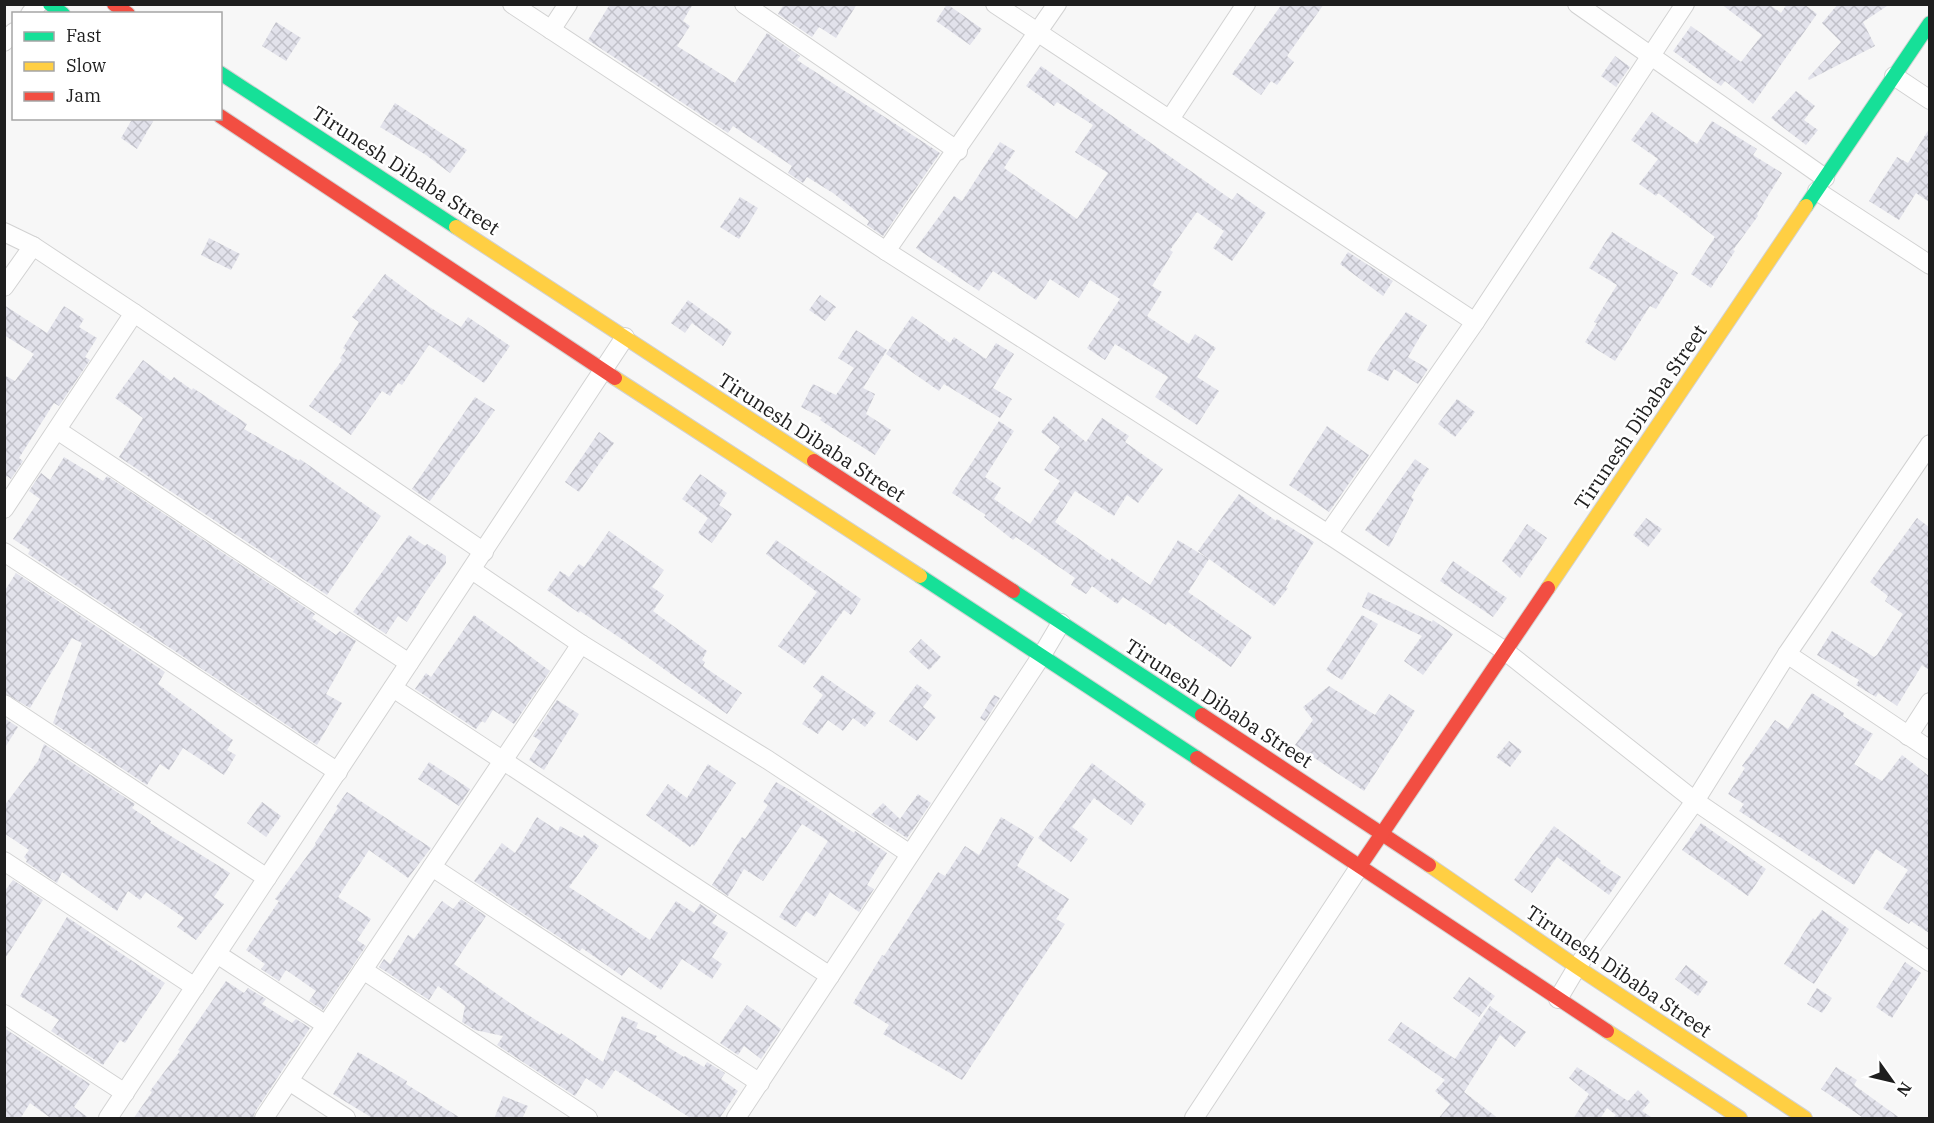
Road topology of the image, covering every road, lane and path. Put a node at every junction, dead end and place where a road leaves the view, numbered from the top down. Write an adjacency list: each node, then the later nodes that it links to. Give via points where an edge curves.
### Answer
1 (512, 4): 10 (street)
2 (568, 4): 10 (street)
3 (744, 4): 18 (street)
4 (995, 4): 11 (street)
5 (1057, 4): 11 (street)
6 (1246, 4): 17 (street)
7 (1577, 4): 12 (street)
8 (1685, 4): 12 (street)
9 (1929, 23): 14 (street, Tirunesh Dibaba Street)
10 (551, 30): 22 (street)
11 (1039, 33): 17 (street); 18 (street)
12 (1651, 57): 19 (street); 26 (street)
13 (222, 74): 27 (street, Tirunesh Dibaba Street)
14 (1894, 76): 15 (street); 19 (street, Tirunesh Dibaba Street)
15 (1929, 100)
16 (222, 117): 28 (street)
17 (1170, 119): 26 (street)
18 (958, 150): 22 (street)
19 (1821, 184): 23 (street); 38 (street, Tirunesh Dibaba Street)
20 (4, 232): 21 (street)
21 (33, 246): 24 (street); 25 (street)
22 (886, 251): 32 (street)
23 (1929, 265)
24 (4, 287)
25 (134, 313): 29 (street); 34 (street)
26 (1475, 322): 32 (street)
27 (625, 337): 28 (street); 36 (street, Tirunesh Dibaba Street)
28 (603, 369): 34 (street); 40 (street)
29 (57, 430): 31 (street); 41 (street)
30 (1929, 444): 39 (street)
31 (4, 509)
32 (1328, 534): 38 (street)
33 (4, 552): 48 (street)
34 (484, 552): 35 (street)
35 (472, 570): 37 (street); 41 (street)
36 (1061, 623): 40 (street); 50 (street, Tirunesh Dibaba Street)
37 (581, 644): 47 (street); 51 (street)
38 (1505, 651): 49 (street); 50 (street, Tirunesh Dibaba Street)
39 (1787, 654): 45 (street); 49 (street)
40 (1042, 655): 51 (street); 54 (street)
41 (409, 663): 42 (street)
42 (393, 688): 47 (street); 48 (street)
43 (1929, 702): 45 (street)
44 (4, 704): 55 (street)
45 (1908, 736): 46 (street)
46 (1929, 750)
47 (504, 760): 53 (street); 60 (street)
48 (338, 772): 55 (street)
49 (1695, 801): 57 (street); 58 (street)
50 (1382, 834): 54 (street, Tirunesh Dibaba Street); 58 (street, Tirunesh Dibaba Street)
51 (910, 854): 60 (street)
52 (4, 861): 61 (street)
53 (432, 867): 59 (street); 66 (street)
54 (1360, 867): 62 (street); 73 (street)
55 (267, 878): 56 (street)
56 (217, 954): 61 (street); 64 (street)
57 (1929, 962)
58 (1577, 967): 62 (street); 75 (street, Tirunesh Dibaba Street)
59 (363, 970): 64 (street); 71 (street)
60 (830, 976): 66 (street)
61 (195, 987): 67 (street)
62 (1558, 999): 74 (street)
63 (4, 1014): 67 (street)
64 (326, 1025): 65 (street)
65 (289, 1081): 69 (street); 70 (street)
66 (760, 1083): 72 (street)
67 (125, 1093): 68 (street)
68 (108, 1119)
69 (264, 1119)
70 (346, 1119)
71 (588, 1119)
72 (736, 1119)
73 (1194, 1119)
74 (1740, 1119)
75 (1805, 1119)

